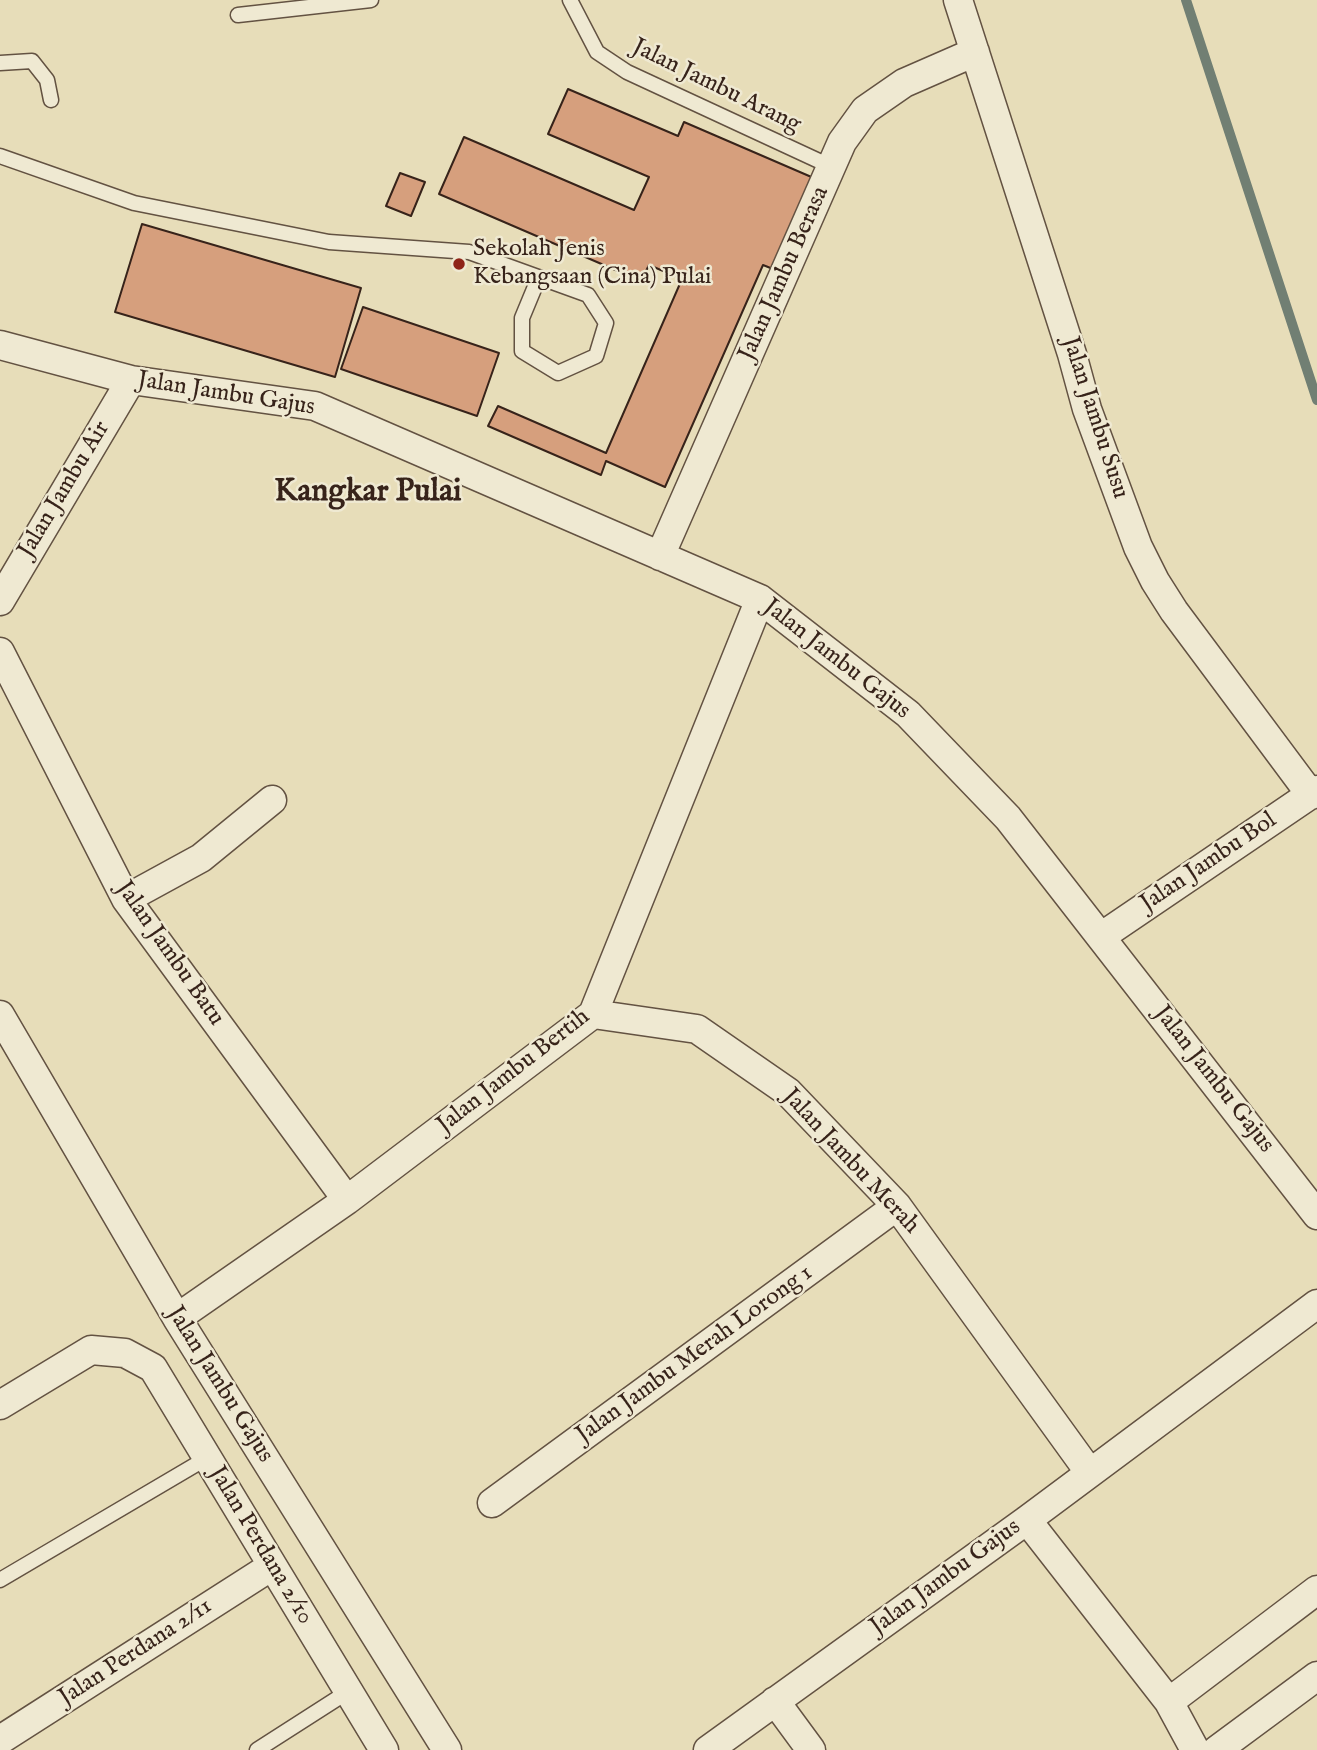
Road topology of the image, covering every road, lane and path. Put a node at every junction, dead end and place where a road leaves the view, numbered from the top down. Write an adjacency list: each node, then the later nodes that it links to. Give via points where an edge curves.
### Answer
1 (371, 0): 4 (lane)
2 (570, 0): 9 (lane, Jalan Jambu Arang, via 597,52 627,72)
3 (958, 0): 5 (street, Jalan Jambu Susu)
4 (238, 15)
5 (975, 52): 9 (street, Jalan Jambu Berasa, via 904,83 865,110 842,142); 17 (street, Jalan Jambu Susu, via 1087,409 1138,547 1174,611)
6 (0, 63): 7 (lane, via 32,61 47,80)
7 (51, 100)
8 (0, 156): 10 (lane, via 134,203 329,242 469,253)
9 (832, 167): 13 (street, Jalan Jambu Berasa)
10 (539, 277): 10 (lane, via 588,295 606,323 596,356 558,373 522,351 522,318)
11 (0, 345): 12 (street, Jalan Jambu Gajus)
12 (131, 380): 13 (street, Jalan Jambu Gajus, via 315,406); 15 (street, Jalan Jambu Air)
13 (660, 556): 14 (street, Jalan Jambu Gajus)
14 (760, 599): 20 (street, Jalan Jambu Gajus, via 908,714 1008,818); 21 (street, Jalan Jambu Bertih)
15 (0, 601)
16 (0, 652): 19 (street, Jalan Jambu Batu)
17 (1314, 792): 20 (street, Jalan Jambu Bol)
18 (272, 800): 19 (street, via 201,858)
19 (126, 899): 23 (street, Jalan Jambu Batu)
20 (1102, 936): 25 (street, Jalan Jambu Gajus)
21 (593, 1014): 23 (street, Jalan Jambu Bertih); 24 (street, Jalan Jambu Merah, via 697,1029 788,1092)
22 (0, 1015): 27 (street, Jalan Jambu Gajus)
23 (347, 1200): 27 (street, Jalan Jambu Bertih)
24 (897, 1206): 30 (street, Jalan Jambu Merah); 31 (street, Jalan Jambu Merah Lorong 1)
25 (1317, 1214)
26 (1317, 1304): 30 (street, Jalan Jambu Gajus)
27 (177, 1318): 43 (street, Jalan Jambu Gajus)
28 (0, 1405): 29 (street, Jalan Perdana 2/10, via 91,1350 125,1353 153,1368)
29 (207, 1458): 33 (street, Jalan Perdana 2/10); 34 (lane)
30 (1090, 1473): 32 (street, Jalan Jambu Gajus)
31 (492, 1503)
32 (1027, 1520): 38 (street, Jalan Jambu Gajus); 39 (street)
33 (272, 1566): 37 (street, Jalan Perdana 2/10); 40 (street, Jalan Perdana 2/11)
34 (0, 1580)
35 (1317, 1590): 39 (street)
36 (1317, 1676): 47 (street)
37 (349, 1691): 41 (lane); 42 (street, Jalan Perdana 2/10)
38 (775, 1701): 44 (street, Jalan Jambu Gajus); 45 (street)
39 (1168, 1702): 46 (street)
40 (0, 1740)
41 (257, 1750)
42 (384, 1750)
43 (447, 1750)
44 (708, 1750)
45 (811, 1750)
46 (1195, 1750)
47 (1217, 1750)

